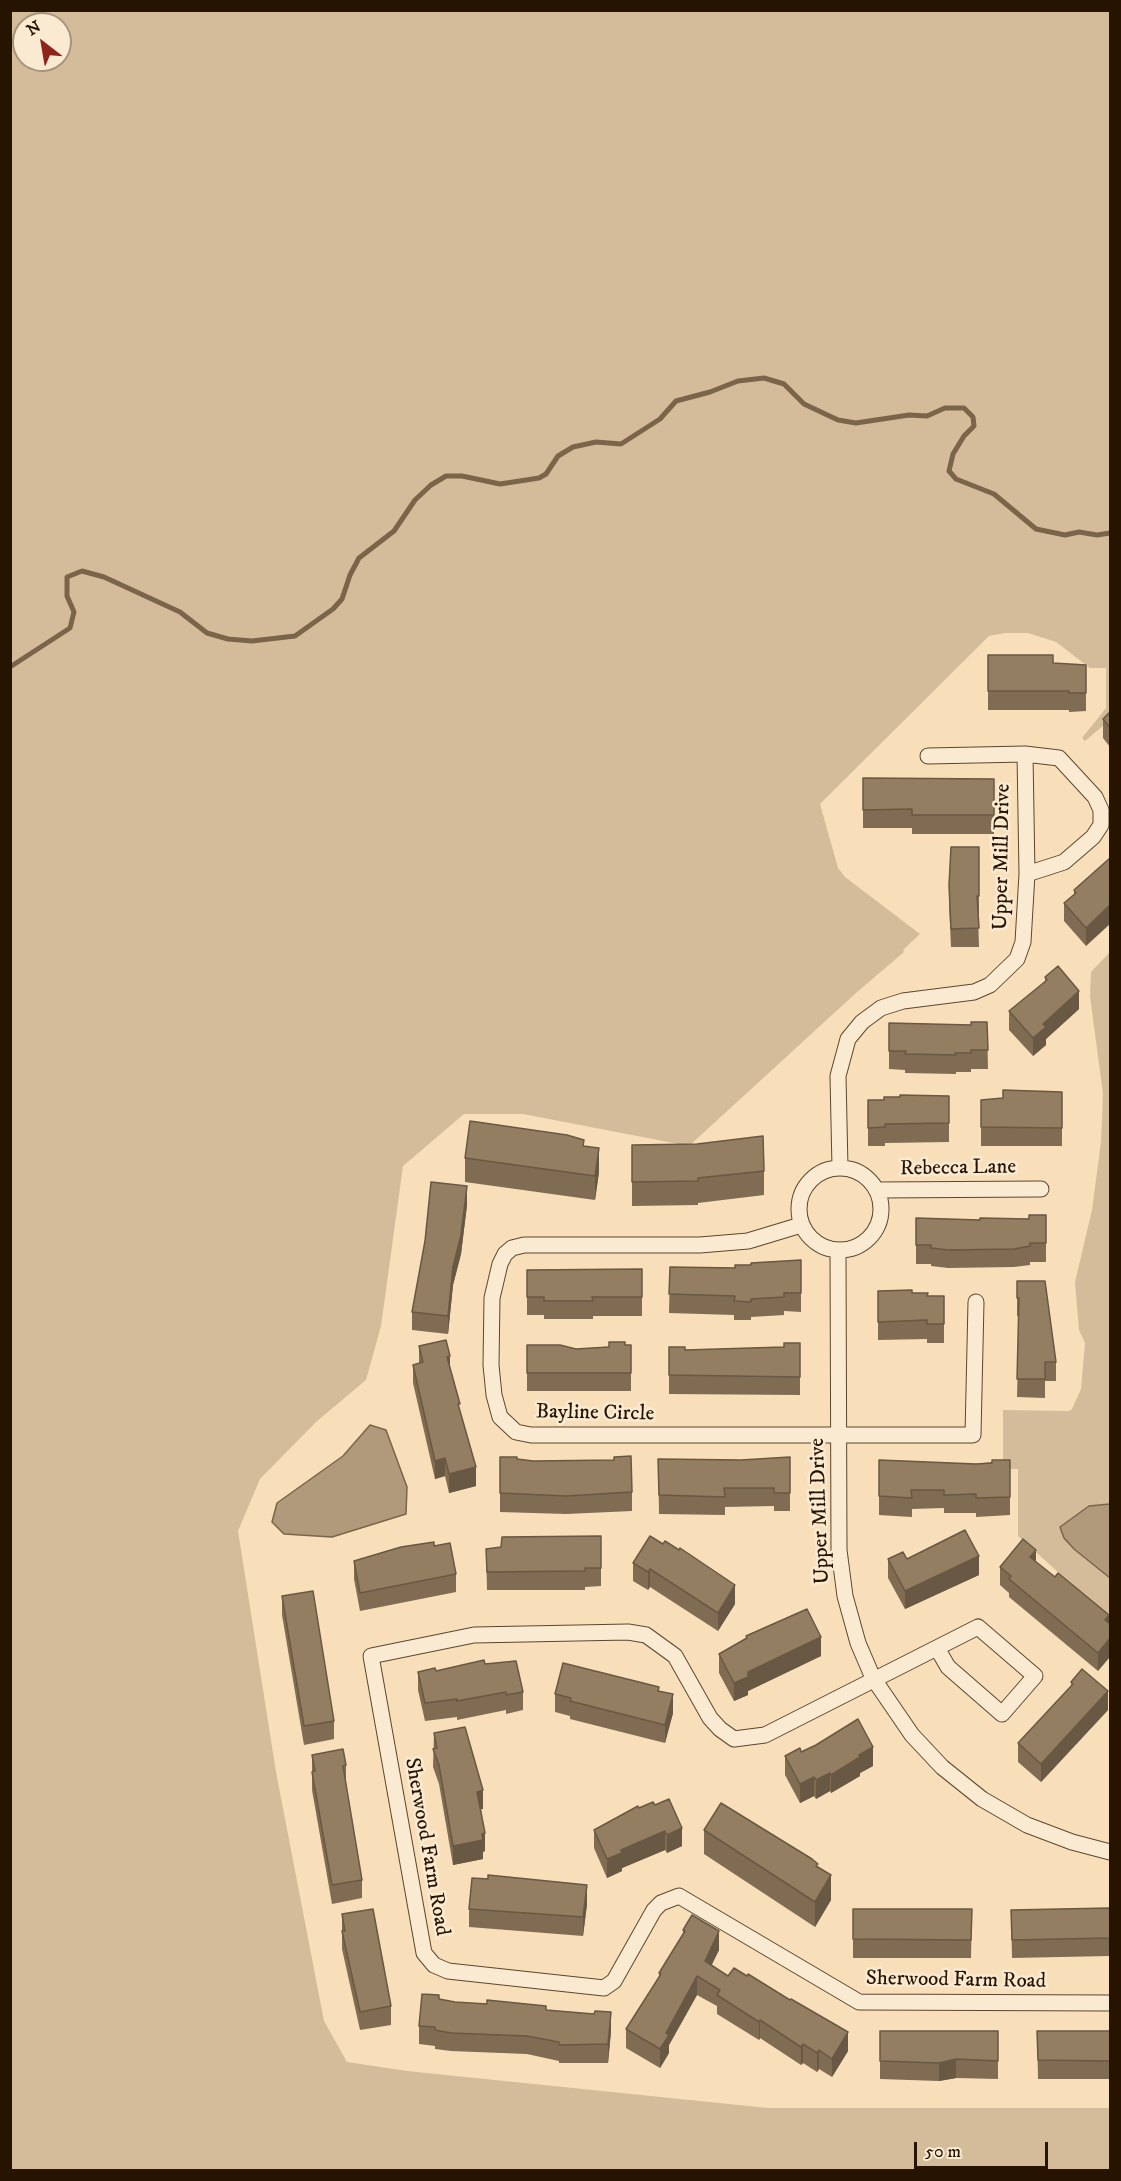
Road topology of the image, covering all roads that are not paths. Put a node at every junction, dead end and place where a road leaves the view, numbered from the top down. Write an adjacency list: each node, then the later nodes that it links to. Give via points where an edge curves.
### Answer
1 (1025, 754): 2 (street); 3 (street, Upper Mill Drive); 3 (street, via 1059,758 1095,797 1101,810 1101,825 1093,837 1064,862)
2 (928, 756)
3 (1028, 874): 4 (street, Upper Mill Drive, via 1023,942 1017,959 1005,973 974,992 924,997 881,1008 848,1039 838,1076)
4 (840, 1168): 6 (street, via 861,1174); 7 (street, via 826,1170 806,1186 799,1205)
5 (1041, 1189): 6 (street, Rebecca Lane)
6 (876, 1190): 8 (street, via 880,1218 874,1231 859,1245)
7 (801, 1225): 8 (street, via 816,1243); 10 (street, Bayline Circle, via 748,1241 700,1245 513,1248 500,1264 492,1298 494,1395 500,1416 508,1426 531,1435)
8 (838, 1250): 10 (street, Upper Mill Drive)
9 (976, 1302): 10 (street, Bayline Circle, via 973,1435)
10 (839, 1435): 12 (street, Upper Mill Drive, via 839,1550 845,1596)
11 (937, 1648): 11 (street, via 978,1627 1035,1676 1002,1714 948,1667); 12 (street)
12 (873, 1678): 13 (street, Upper Mill Drive, via 912,1735 942,1767 982,1799 1026,1825); 14 (street, Sherwood Farm Road, via 765,1735 734,1738 710,1718 675,1656 646,1635 474,1635 371,1656 424,1953 434,1965 448,1971 604,1988 614,1981 654,1910 679,1896 859,2002)
13 (1110, 1852)
14 (1110, 2003)

